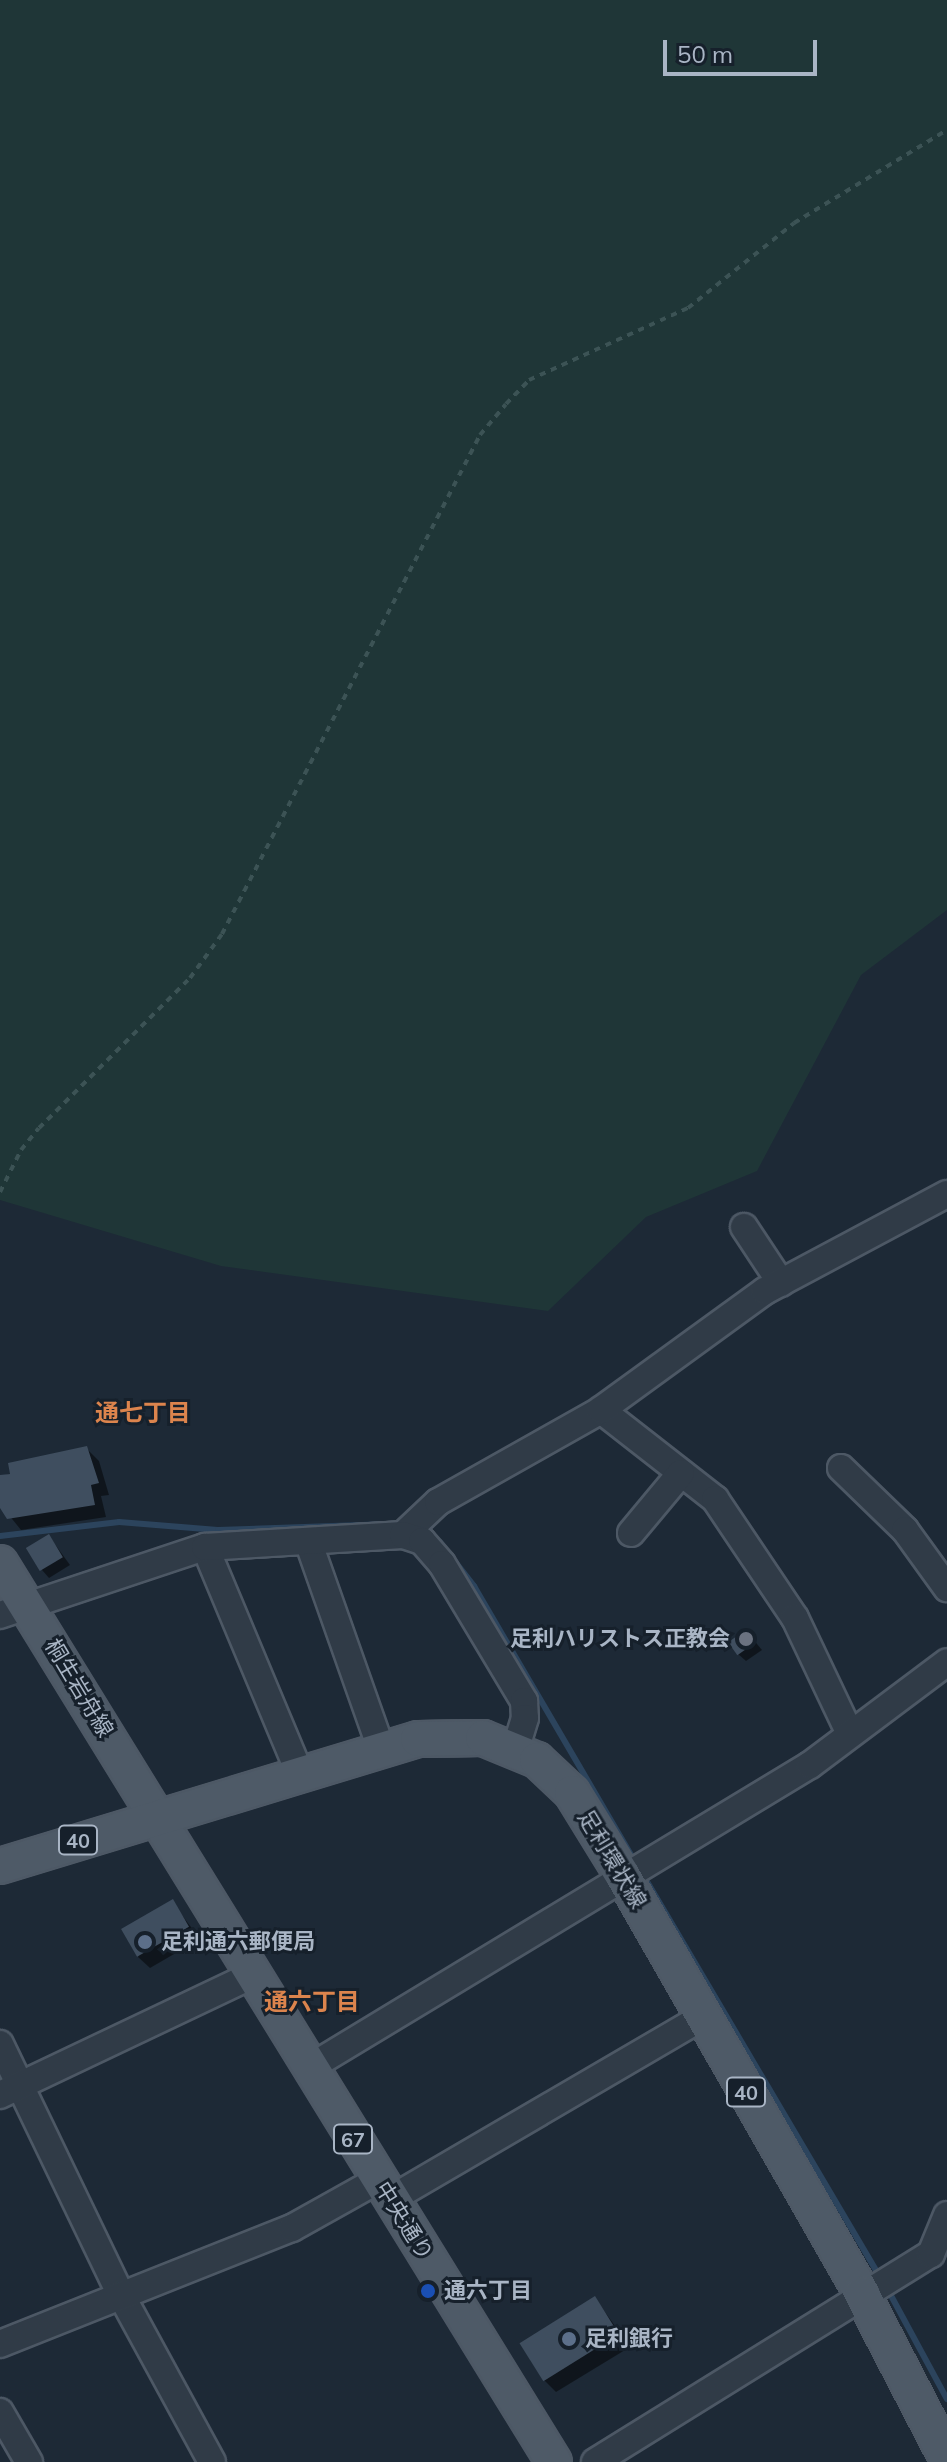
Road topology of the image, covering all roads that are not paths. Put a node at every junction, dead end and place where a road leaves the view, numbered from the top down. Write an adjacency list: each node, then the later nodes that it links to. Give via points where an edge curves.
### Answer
1 (947, 1194): 3 (street)
2 (744, 1227): 3 (street)
3 (781, 1283): 4 (street)
4 (601, 1410): 6 (street); 8 (street, via 438,1502)
5 (841, 1468): 12 (street, via 905,1530)
6 (681, 1473): 7 (street); 15 (street, via 715,1499 769,1577)
7 (631, 1533)
8 (403, 1535): 9 (street); 17 (street, via 422,1541 442,1564 524,1701)
9 (308, 1541): 10 (street); 16 (street)
10 (205, 1547): 13 (street); 18 (street)
11 (0, 1563): 13 (main road, 桐生岩舟線 / 67)
12 (947, 1588)
13 (13, 1609): 19 (main road, 桐生岩舟線 / 67)
14 (947, 1662): 15 (street)
15 (850, 1734): 21 (street, via 810,1765)
16 (381, 1748): 17 (main road, 足利環状線 / 40, via 462,1735); 18 (main road, 足利環状線 / 40)
17 (516, 1748): 21 (main road, 足利環状線 / 40, via 549,1769 572,1793)
18 (299, 1772): 19 (main road, 足利環状線 / 40)
19 (156, 1814): 20 (main road, 足利環状線 / 40); 22 (main road, 中央通り / 67)
20 (0, 1866)
21 (623, 1876): 23 (main road, 足利環状線 / 40); 25 (street)
22 (253, 1975): 25 (main road, 中央通り / 67); 26 (street)
23 (703, 2017): 27 (street); 29 (main road, 足利環状線 / 40)
24 (0, 2044): 26 (street)
25 (309, 2068): 27 (main road, 中央通り / 67)
26 (10, 2092): 30 (street)
27 (385, 2190): 30 (street); 36 (main road, 中央通り / 67)
28 (947, 2215): 29 (street, via 931,2254)
29 (862, 2294): 33 (main road, 足利環状線 / 40); 37 (street)
30 (121, 2295): 31 (street); 35 (street)
31 (0, 2344)
32 (0, 2412): 34 (street)
33 (947, 2458)
34 (29, 2462)
35 (212, 2462)
36 (554, 2462)
37 (595, 2462)

